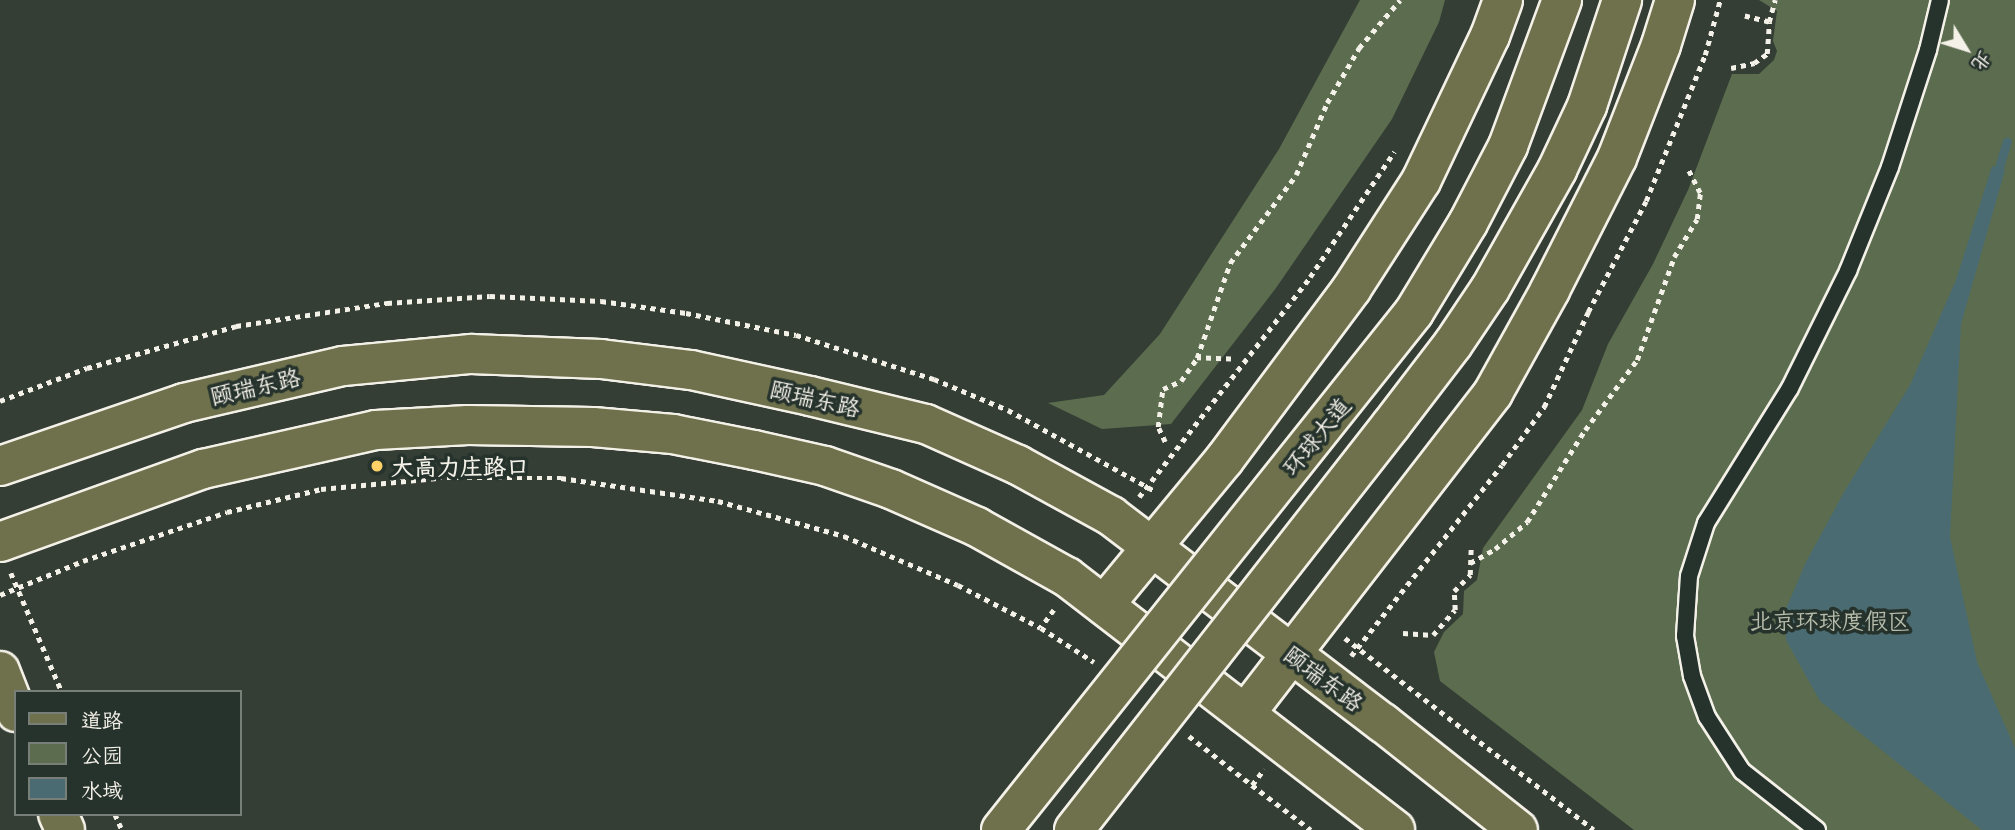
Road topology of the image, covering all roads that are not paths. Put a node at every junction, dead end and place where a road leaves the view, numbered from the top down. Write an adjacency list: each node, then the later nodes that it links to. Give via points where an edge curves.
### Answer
1 (1503, 0): 7 (main road, via 1421,181 1352,288 1224,460)
2 (1562, 0): 14 (main road, 环球大道, bridge, via 1508,146 1414,312)
3 (1622, 0): 15 (main road, bridge, via 1587,106 1490,289 1391,425)
4 (1675, 0): 10 (main road, via 1617,158 1493,393)
5 (1940, 0): 18 (lane, via 1890,167 1848,271 1790,388 1706,523 1689,576 1685,636 1692,676 1707,717 1742,771)
6 (0, 466): 7 (main road, 颐瑞东路, via 184,403 342,366 471,354 601,359 691,370 926,424 1018,465 1111,516)
7 (1152, 547): 9 (main road); 10 (main road, 颐瑞东路)
8 (4, 555): 9 (main road, via 203,470 376,430 593,426 673,434 825,466 865,480 977,527 1067,577)
9 (1104, 605): 13 (main road)
10 (1292, 653): 13 (main road); 17 (main road, 颐瑞东路)
11 (0, 671): 12 (main road)
12 (14, 707)
13 (1245, 714): 16 (main road)
14 (1001, 830)
15 (1074, 830)
16 (1395, 830)
17 (1518, 830)
18 (1817, 830)

